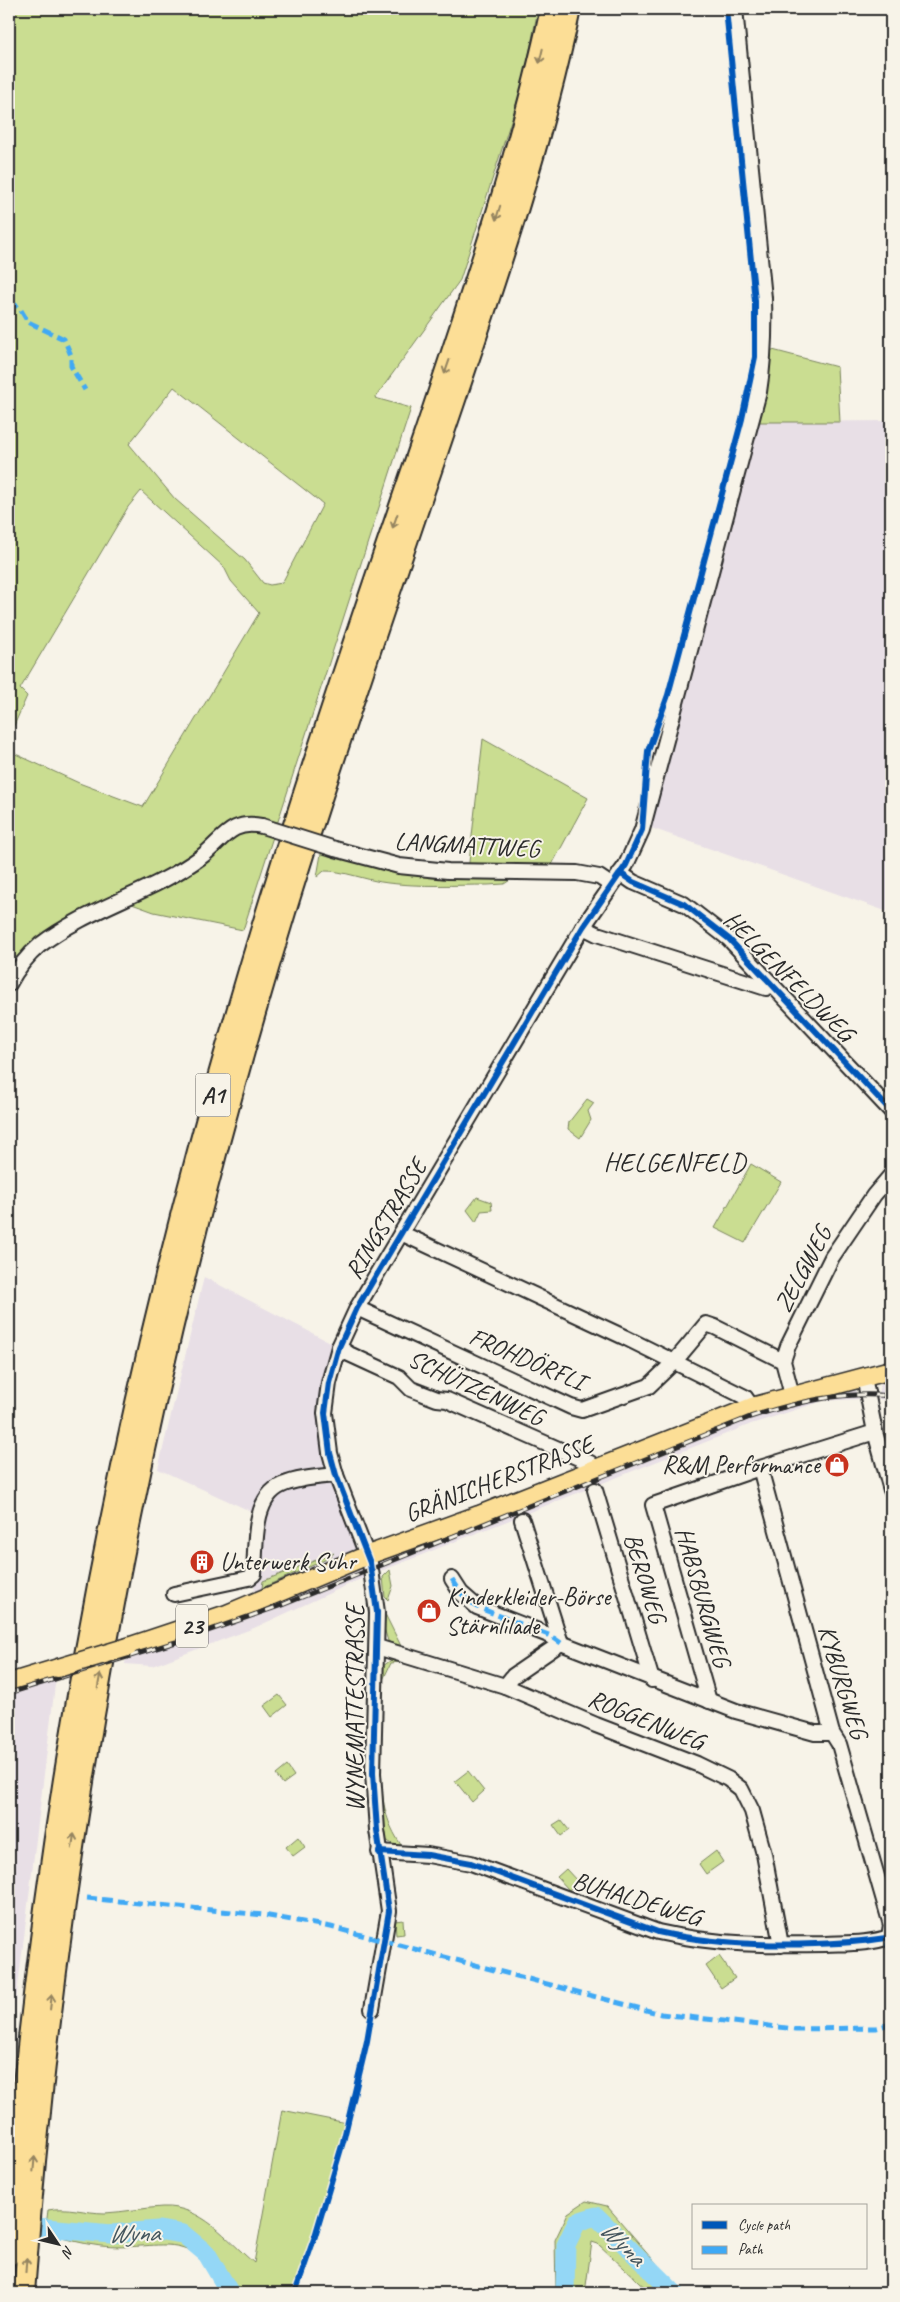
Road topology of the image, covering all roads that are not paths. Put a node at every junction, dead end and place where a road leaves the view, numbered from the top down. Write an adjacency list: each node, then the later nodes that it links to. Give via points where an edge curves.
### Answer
1 (551, 9): 41 (highway, A1, one-way to 41, via 526,115 492,233 268,905 159,1298 110,1519 70,1741 39,1955)
2 (570, 9): 41 (highway, A1, one-way to 2, via 88,1746 128,1523 181,1286 224,1120 280,928 509,238 546,111)
3 (735, 9): 4 (street, RINGSTRASSE, via 764,298 763,369 642,830)
4 (620, 873): 5 (street, RINGSTRASSE); 8 (street, HELGENFELDWEG, via 670,897 705,919)
5 (611, 885): 6 (street, RINGSTRASSE); 7 (street, LANGMATTWEG, bridge, via 599,877 577,873 448,871 399,866 262,826 241,825 193,863 58,934 29,955)
6 (583, 927): 8 (street, via 766,988); 11 (street, RINGSTRASSE)
7 (9, 984)
8 (772, 984): 9 (street, HELGENFELDWEG)
9 (891, 1111)
10 (891, 1175): 15 (street, ZELGWEG, via 832,1257)
11 (401, 1233): 12 (street, RINGSTRASSE); 14 (street)
12 (357, 1308): 13 (street, RINGSTRASSE); 14 (street, FROHDÖRFLI, via 582,1410 649,1386)
13 (339, 1347): 22 (street, SCHÜTZENWEG, via 399,1378 411,1388 448,1400 590,1463); 23 (street, RINGSTRASSE, via 325,1413)
14 (675, 1361): 15 (street, FROHDÖRFLI, via 706,1324); 19 (street, via 745,1396)
15 (783, 1361): 18 (street)
16 (891, 1370): 17 (main road, GRÄNICHERSTRASSE / 23)
17 (864, 1377): 18 (main road, GRÄNICHERSTRASSE / 23); 20 (street)
18 (792, 1395): 19 (main road, GRÄNICHERSTRASSE / 23)
19 (752, 1407): 22 (main road, GRÄNICHERSTRASSE / 23)
20 (875, 1432): 21 (street); 25 (street)
21 (760, 1468): 35 (street, HABSBURGWEG, via 653,1505); 36 (street, KYBURGWEG)
22 (594, 1469): 27 (main road, GRÄNICHERSTRASSE / 23)
23 (336, 1475): 27 (street, RINGSTRASSE); 29 (street, via 292,1482 275,1488 269,1494 259,1515 254,1574 249,1578)
24 (595, 1490): 32 (street, BEROWEG)
25 (891, 1490)
26 (522, 1520): 30 (street)
27 (368, 1556): 31 (street, WYNEMATTESTRASSE, via 377,1612); 33 (main road, GRÄNICHERSTRASSE / 23, bridge, via 227,1614)
28 (452, 1579): 30 (street, via 461,1593 477,1607)
29 (174, 1594)
30 (560, 1643): 32 (street); 34 (street, via 513,1676)
31 (377, 1647): 34 (street, ROGGENWEG); 37 (street, WYNEMATTESTRASSE, via 372,1754)
32 (652, 1680): 35 (street)
33 (9, 1683)
34 (505, 1686): 39 (street, ROGGENWEG, via 716,1772 741,1789 757,1826)
35 (709, 1701): 36 (street, via 815,1733)
36 (832, 1733): 38 (street, KYBURGWEG, via 839,1744 890,1925)
37 (379, 1852): 39 (street, BUHALDEWEG, via 428,1855 471,1863 658,1932 687,1939 724,1944); 40 (street, WYNEMATTESTRASSE, via 389,1911)
38 (889, 1937): 39 (street, BUHALDEWEG, via 835,1944)
39 (781, 1945)
40 (372, 2009)
41 (21, 2213): 42 (highway, A1)
42 (16, 2242): 43 (highway, A1, one-way to 42)
43 (24, 2293)

